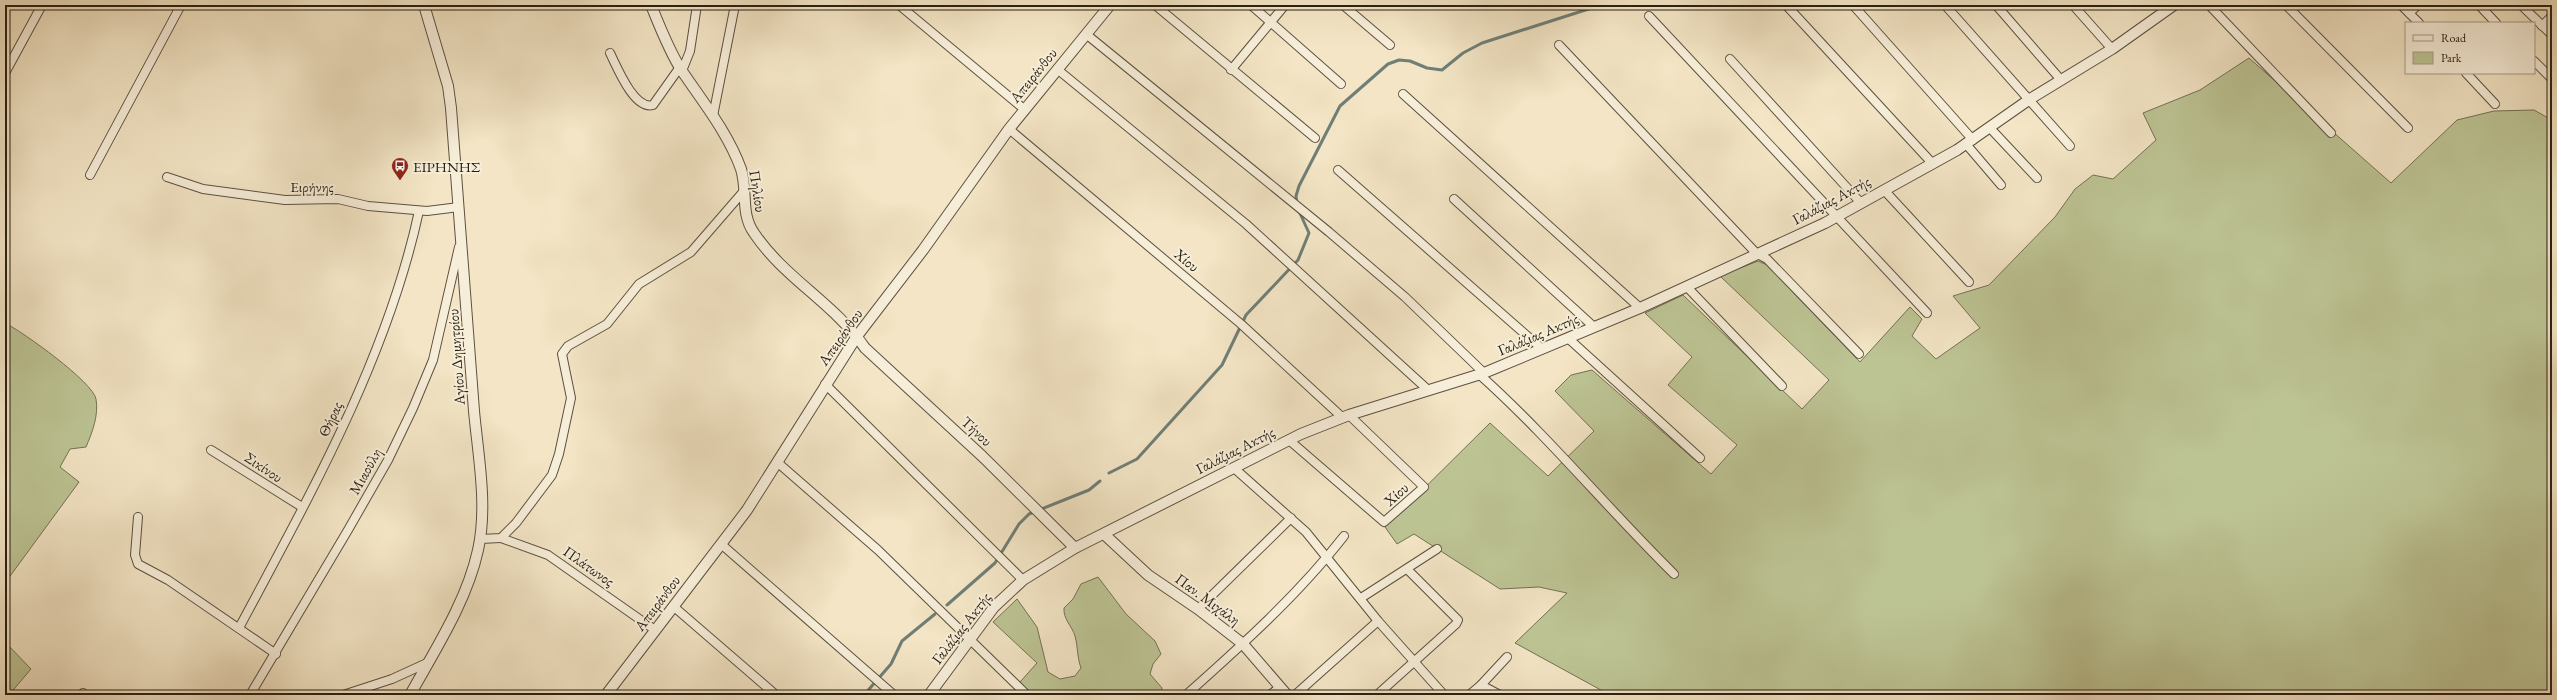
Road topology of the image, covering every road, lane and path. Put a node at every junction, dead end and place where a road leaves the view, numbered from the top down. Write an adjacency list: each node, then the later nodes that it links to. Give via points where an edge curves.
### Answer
1 (42, 5): 43 (street)
2 (181, 5): 62 (street)
3 (424, 5): 70 (street, Αγίου Δημητρίου, via 448,86)
4 (652, 5): 40 (street, Πηλίου)
5 (697, 5): 40 (street, via 690,52)
6 (735, 5): 52 (street)
7 (898, 5): 51 (street)
8 (1110, 5): 32 (street, Απειράνθου)
9 (1155, 5): 42 (street)
10 (1251, 5): 30 (street)
11 (1285, 5): 30 (street)
12 (1343, 5): 34 (street)
13 (1786, 5): 60 (street)
14 (1852, 5): 58 (street)
15 (1945, 5): 49 (street)
16 (1996, 5): 46 (street)
17 (2073, 5): 36 (street)
18 (2174, 5): 36 (street, Γαλάζιας Ακτής)
19 (2209, 5): 56 (street)
20 (2286, 5): 54 (street)
21 (2401, 5): 25 (street)
22 (2418, 5): 25 (street)
23 (2479, 5): 29 (street)
24 (2521, 5): 31 (street)
25 (2409, 13): 28 (street)
26 (1649, 16): 72 (street)
27 (2552, 16): 31 (street)
28 (2418, 22)
29 (2495, 22)
30 (1271, 23): 42 (street); 47 (street)
31 (2542, 26): 33 (street)
32 (1086, 34): 41 (street, Απειράνθου); 84 (street, via 1405,297)
33 (2552, 35)
34 (1390, 45)
35 (1559, 46): 74 (street)
36 (2112, 48): 46 (street, Γαλάζιας Ακτής)
37 (610, 52): 40 (street, via 630,91 642,104 648,106 653,105)
38 (1730, 59): 69 (street)
39 (2535, 62): 45 (street)
40 (681, 69): 52 (street, Πηλίου)
41 (1058, 69): 51 (street, Απειράνθου); 87 (street, via 1246,224)
42 (1231, 70): 57 (street)
43 (5, 73)
44 (2467, 74): 50 (street)
45 (2552, 79)
46 (2060, 80): 49 (street, Γαλάζιας Ακτής)
47 (1341, 84)
48 (1403, 94): 77 (street)
49 (2030, 99): 53 (street, Γαλάζιας Ακτής); 59 (street)
50 (2495, 104)
51 (1024, 109): 55 (street, Απειράνθου)
52 (713, 116): 67 (street, Πηλίου, via 741,169)
53 (1990, 128): 58 (street, Γαλάζιας Ακτής); 64 (street)
54 (2408, 128)
55 (1009, 129): 80 (street, Απειράνθου, via 919,256); 88 (street, Χίου, via 1241,324)
56 (2331, 134)
57 (1315, 138)
58 (1970, 142): 60 (street, Γαλάζιας Ακτής); 65 (street)
59 (2070, 146)
60 (1932, 163): 66 (street, Γαλάζιας Ακτής)
61 (1338, 170): 82 (street)
62 (90, 175)
63 (167, 177): 71 (street, Ειρήνης, via 203,189 223,192 257,194 285,200 338,199 368,206)
64 (2037, 178)
65 (2001, 185)
66 (1884, 190): 69 (street, Γαλάζιας Ακτής); 75 (street)
67 (743, 192): 80 (street, Πηλίου, via 744,211 755,234 796,280); 99 (street, via 691,252 638,284 607,324 568,346 562,354 571,398 555,468 534,500)
68 (1454, 198): 79 (street)
69 (1860, 202): 72 (street, Γαλάζιας Ακτής)
70 (459, 207): 71 (street, Ειρήνης); 73 (street, Αγίου Δημητρίου)
71 (419, 211): 94 (street, Θήρας, via 380,344)
72 (1836, 217): 74 (street, Γαλάζιας Ακτής); 78 (street)
73 (460, 242): 100 (street, Αγίου Δημητρίου, via 470,330 480,484); 116 (street, Μιαούλη, via 433,360 413,408 388,460)
74 (1756, 253): 76 (street, Γαλάζιας Ακτής); 83 (street, via 1767,259)
75 (1969, 282)
76 (1687, 286): 77 (street, Γαλάζιας Ακτής); 86 (street)
77 (1640, 308): 79 (street, Γαλάζιας Ακτής)
78 (1927, 313)
79 (1594, 327): 81 (street, Γαλάζιας Ακτής)
80 (857, 336): 85 (street, Απειράνθου); 102 (street, Τήνου, via 865,348 982,456)
81 (1570, 339): 82 (street, Γαλάζιας Ακτής); 91 (street)
82 (1541, 348): 84 (street, Γαλάζιας Ακτής)
83 (1859, 354)
84 (1482, 374): 87 (street, Γαλάζιας Ακτής); 106 (street)
85 (825, 384): 92 (street, Απειράνθου); 107 (street)
86 (1782, 386)
87 (1427, 389): 88 (street, Γαλάζιας Ακτής)
88 (1346, 417): 89 (street, Γαλάζιας Ακτής); 89 (street, Χίου, via 1424,487 1384,522)
89 (1289, 440): 93 (street, Γαλάζιας Ακτής)
90 (211, 450): 94 (street, Σικίνου, via 230,460 255,480)
91 (1700, 458)
92 (778, 462): 101 (street, Απειράνθου); 114 (street, via 878,550)
93 (1234, 468): 96 (street); 97 (street, Γαλάζιας Ακτής, via 1147,510)
94 (302, 507): 112 (street, Θήρας, via 294,529)
95 (138, 517): 112 (street, via 135,555 138,564 168,580)
96 (1291, 518): 104 (street); 110 (street)
97 (1105, 534): 102 (street, Γαλάζιας Ακτής); 110 (street, Παν. Μιχάλη, via 1148,575)
98 (1344, 536): 104 (street)
99 (501, 538): 100 (street); 113 (street, Πλάτωνος, via 548,555)
100 (480, 540): 119 (street, Αγίου Δημητρίου, via 468,580)
101 (721, 544): 109 (street, Απειράνθου); 127 (street)
102 (1076, 548): 107 (street, Γαλάζιας Ακτής)
103 (1437, 550): 105 (street)
104 (1328, 557): 108 (street); 115 (street)
105 (1407, 568): 108 (street); 118 (street, via 1458,620)
106 (1674, 574)
107 (1023, 580): 114 (street, Γαλάζιας Ακτής, via 994,607)
108 (1361, 598): 111 (street)
109 (673, 606): 113 (street, Απειράνθου); 126 (street)
110 (1198, 609): 115 (street, Παν. Μιχάλη)
111 (1378, 621): 118 (street); 133 (street)
112 (239, 628): 116 (street)
113 (655, 630): 125 (street, Απειράνθου)
114 (970, 637): 128 (street, Γαλάζιας Ακτής); 129 (street)
115 (1243, 644): 121 (street, Παν. Μιχάλη); 130 (street)
116 (276, 654): 122 (street, Μιαούλη)
117 (1507, 657): 120 (street)
118 (1415, 661): 134 (street); 135 (street)
119 (428, 663): 123 (street, via 392,679); 124 (street, Αγίου Δημητρίου)
120 (1481, 684): 136 (street); 137 (street)
121 (1280, 686): 131 (street); 132 (street, Παν. Μιχάλη)
122 (250, 695)
123 (343, 695)
124 (410, 695)
125 (606, 695)
126 (776, 695)
127 (894, 695)
128 (929, 695)
129 (1027, 695)
130 (1186, 695)
131 (1270, 695)
132 (1287, 695)
133 (1295, 695)
134 (1377, 695)
135 (1444, 695)
136 (1469, 695)
137 (1500, 695)

